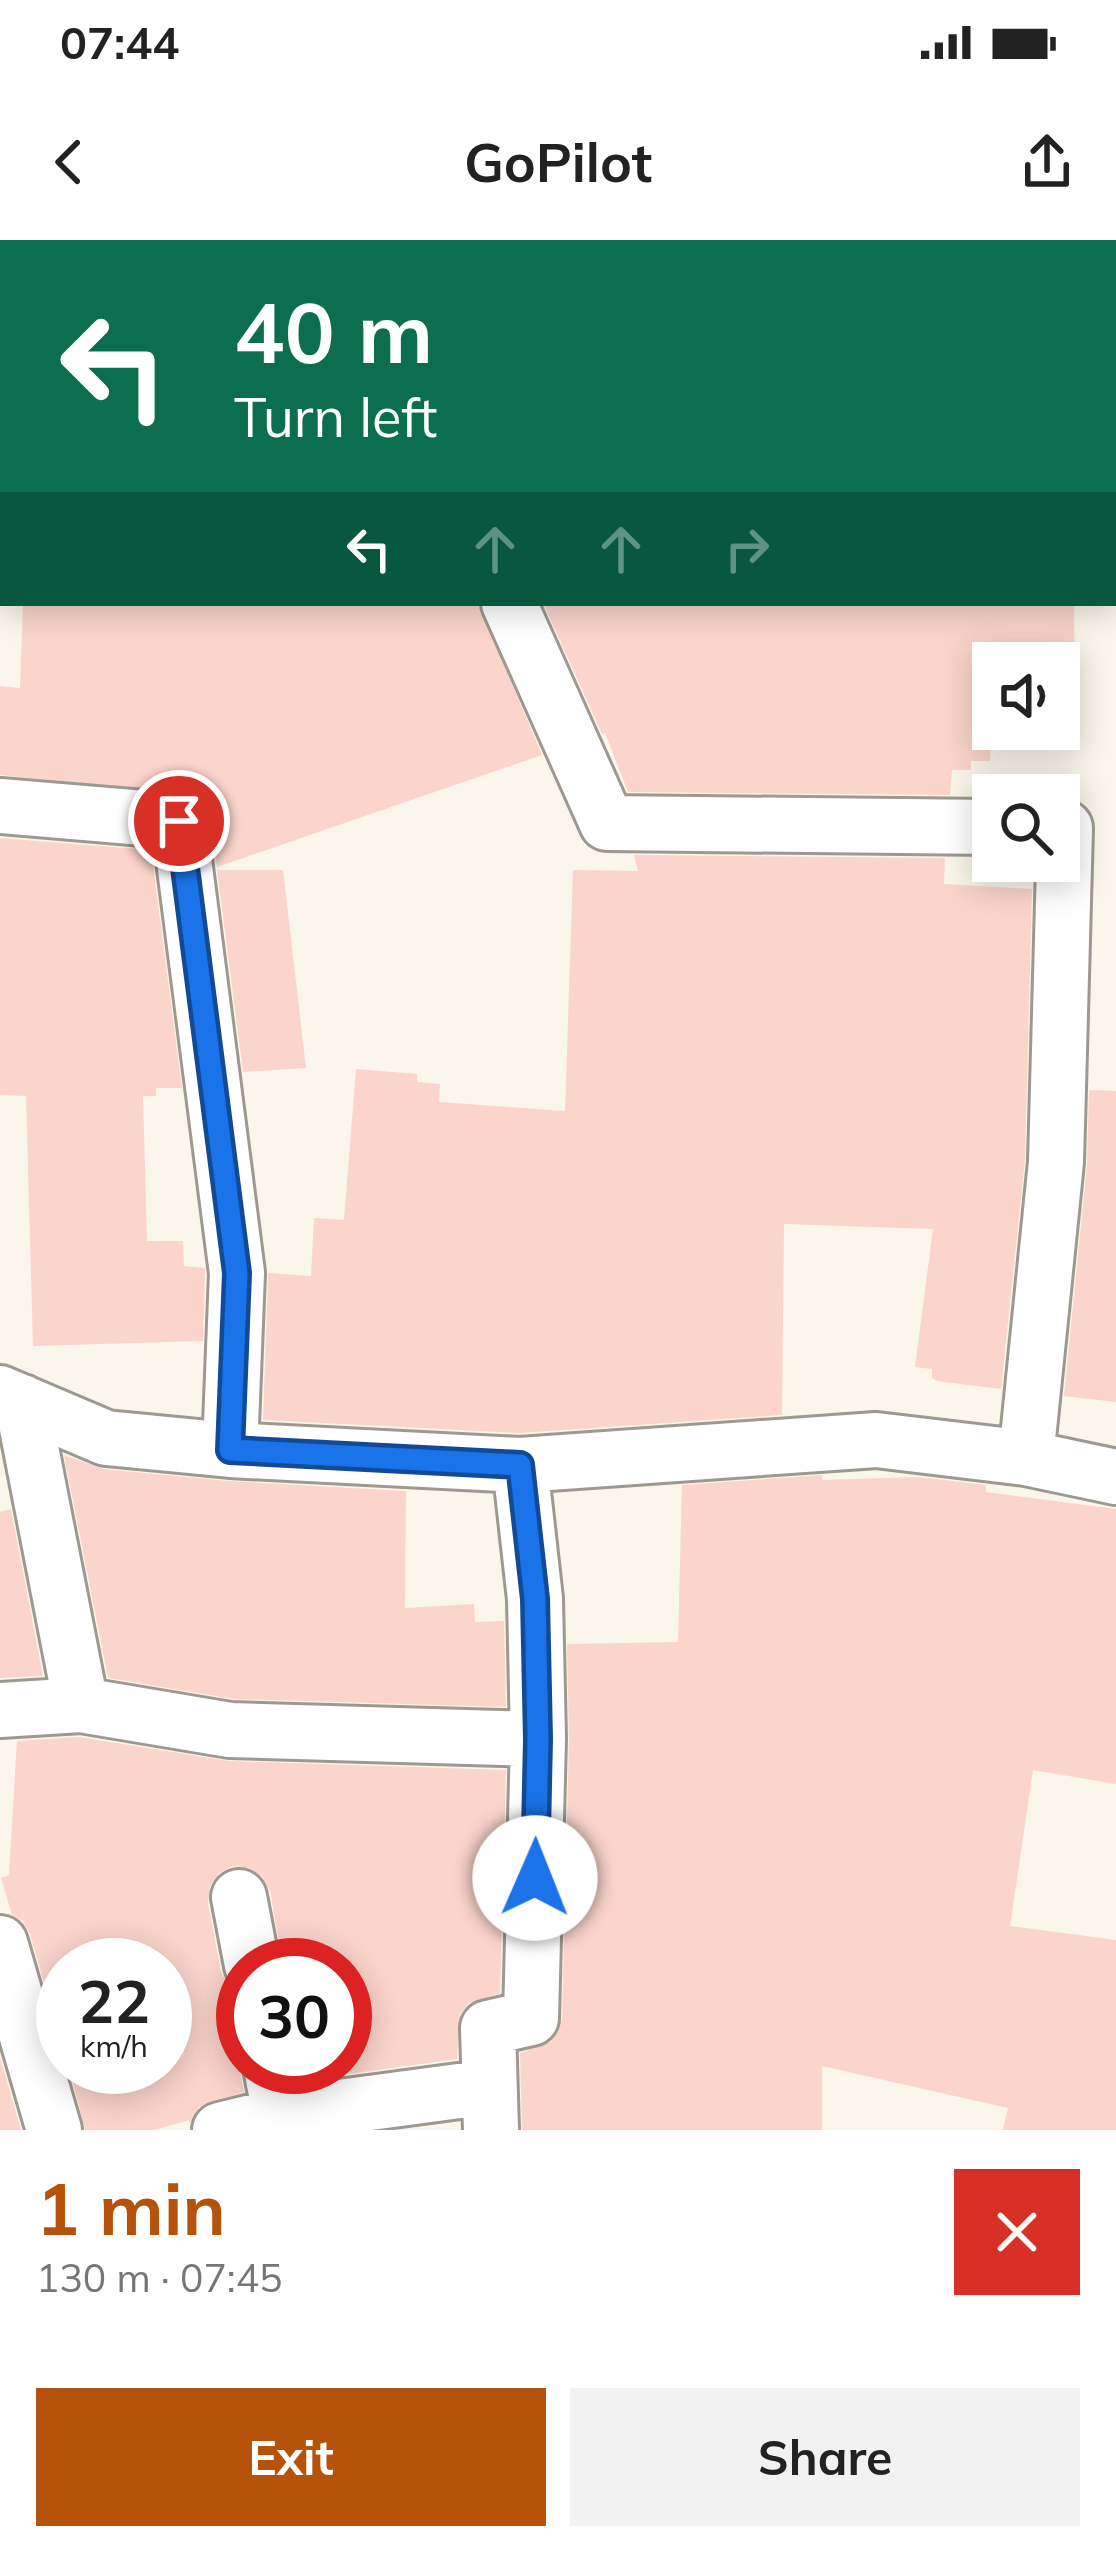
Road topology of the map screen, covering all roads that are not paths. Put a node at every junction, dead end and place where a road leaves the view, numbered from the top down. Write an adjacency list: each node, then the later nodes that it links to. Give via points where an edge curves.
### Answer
1 (510, 606): 3 (street, via 607,823)
2 (0, 806): 6 (street, via 179,821 237,1273)
3 (972, 827)
4 (1064, 882): 7 (street, via 1056,1162)
5 (11, 1397): 6 (street, via 106,1438); 10 (street)
6 (230, 1450): 8 (street)
7 (1026, 1458): 8 (street, via 876,1440); 9 (street)
8 (520, 1465): 12 (street, via 535,1599)
9 (1116, 1477)
10 (81, 1705): 11 (street); 12 (street, via 230,1730)
11 (0, 1710)
12 (538, 1739): 18 (street, via 531,2018 488,2028)
13 (239, 1898): 14 (street)
14 (247, 1938)
15 (0, 1943): 19 (street)
16 (272, 2094): 20 (street)
17 (312, 2094): 18 (street)
18 (490, 2109)
19 (55, 2130)
20 (220, 2130)

